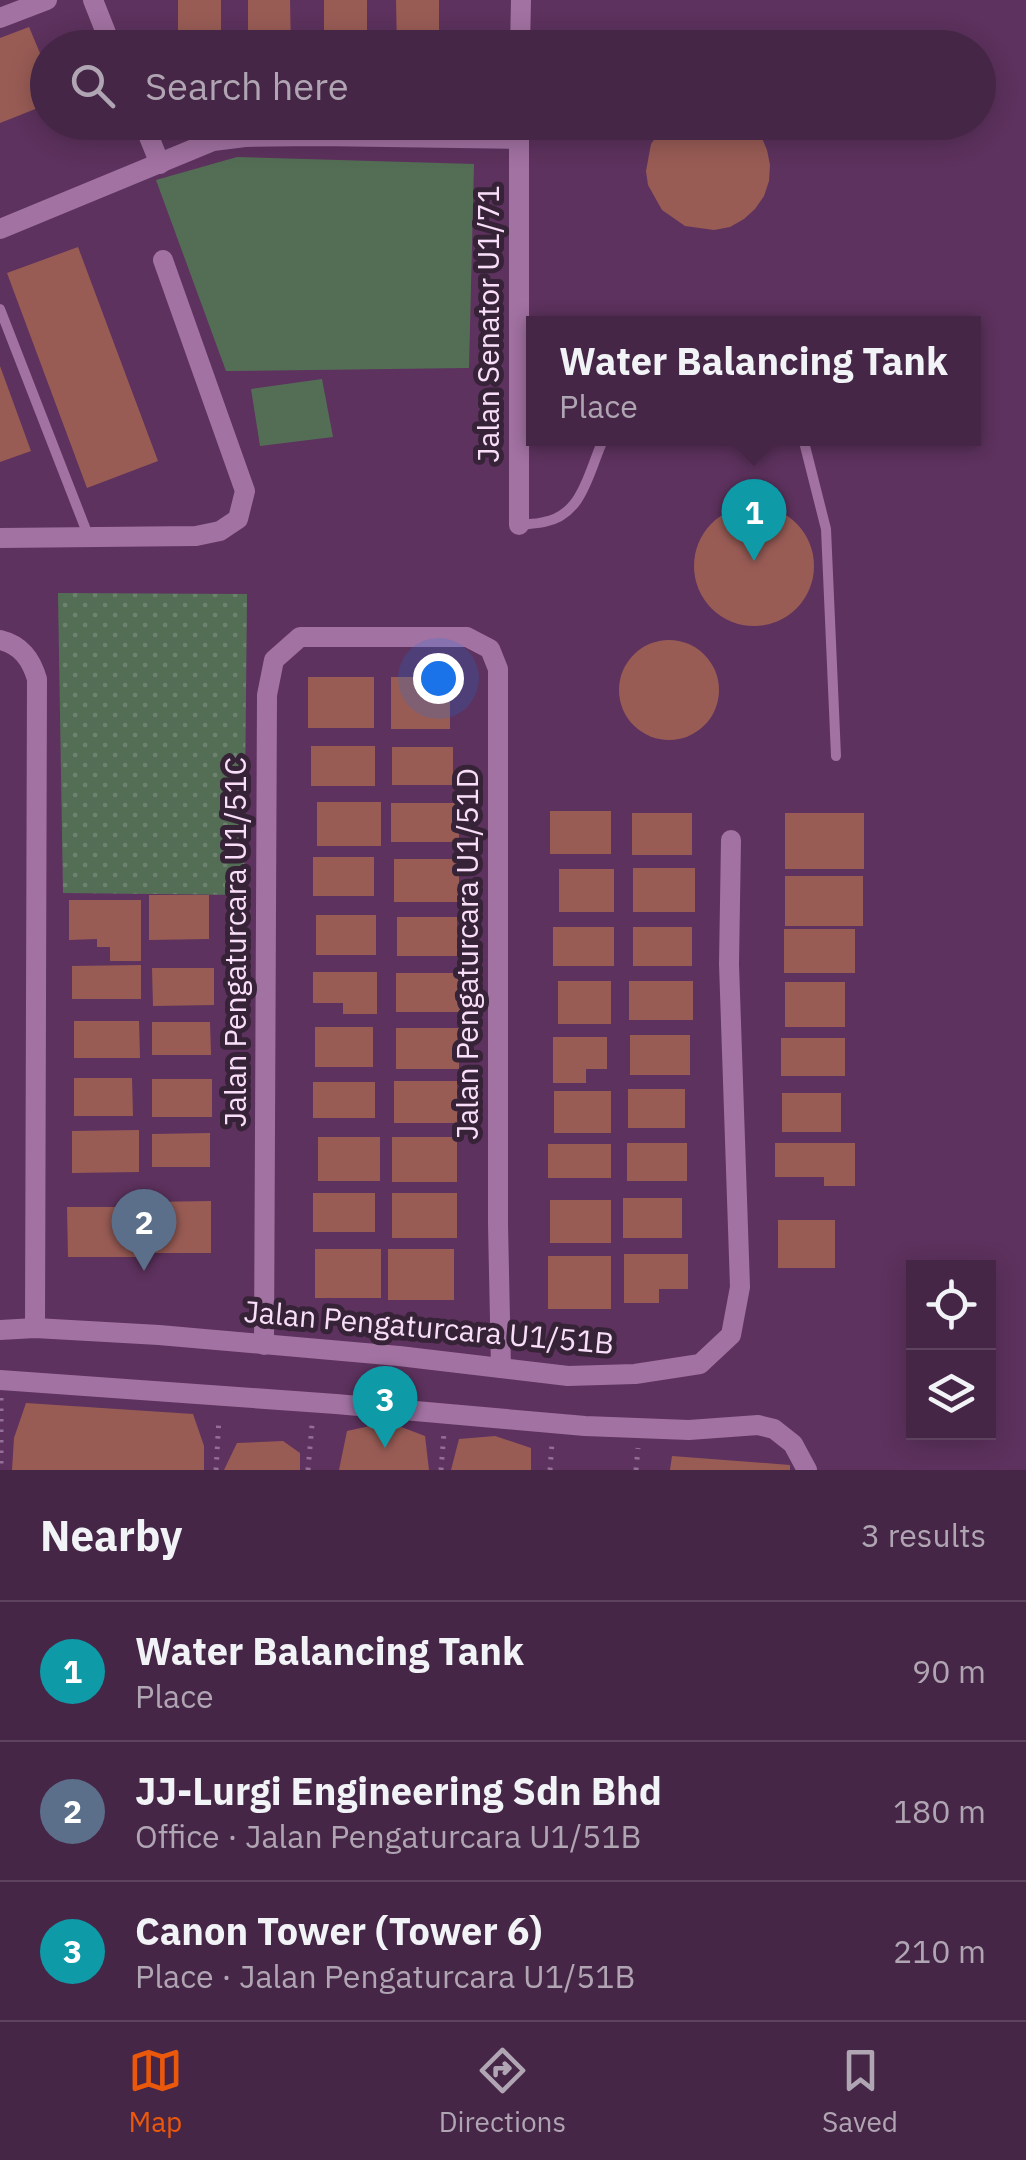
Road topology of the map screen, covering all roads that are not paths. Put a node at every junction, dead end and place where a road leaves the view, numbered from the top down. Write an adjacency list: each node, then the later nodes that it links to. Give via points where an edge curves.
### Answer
1 (46, 0): 4 (street)
2 (93, 0): 5 (street)
3 (521, 0): 6 (street)
4 (0, 18)
5 (105, 30)
6 (520, 30)
7 (150, 140): 10 (street)
8 (223, 140): 10 (street)
9 (519, 140): 16 (street, Jalan Senator U1/71)
10 (160, 164): 11 (street)
11 (0, 229)
12 (163, 260): 17 (street, via 245,491 242,505 238,519 220,532)
13 (0, 309): 17 (lane)
14 (601, 446): 16 (lane, via 582,494 569,508)
15 (805, 446): 21 (lane, via 826,528)
16 (519, 525)
17 (88, 536): 18 (street)
18 (0, 538)
19 (386, 637): 26 (street, Jalan Pengaturcara U1/51C, via 300,637 274,660 267,695); 27 (street, Jalan Pengaturcara U1/51D, via 467,637 490,649 498,669)
20 (0, 640): 24 (street, via 31,660 37,679)
21 (836, 756)
22 (732, 840): 27 (street, Jalan Pengaturcara U1/51B, via 729,964 740,1287 731,1335 700,1364 635,1374)
23 (0, 1318): 24 (street, Jalan Pengaturcara U1/51B)
24 (35, 1328): 25 (street, Jalan Pengaturcara U1/51B); 26 (street, Jalan Pengaturcara U1/51B)
25 (0, 1330)
26 (264, 1345): 27 (street, Jalan Pengaturcara U1/51B)
27 (501, 1368)
28 (1, 1380): 29 (street, via 585,1426 758,1425 793,1444)
29 (806, 1470)

